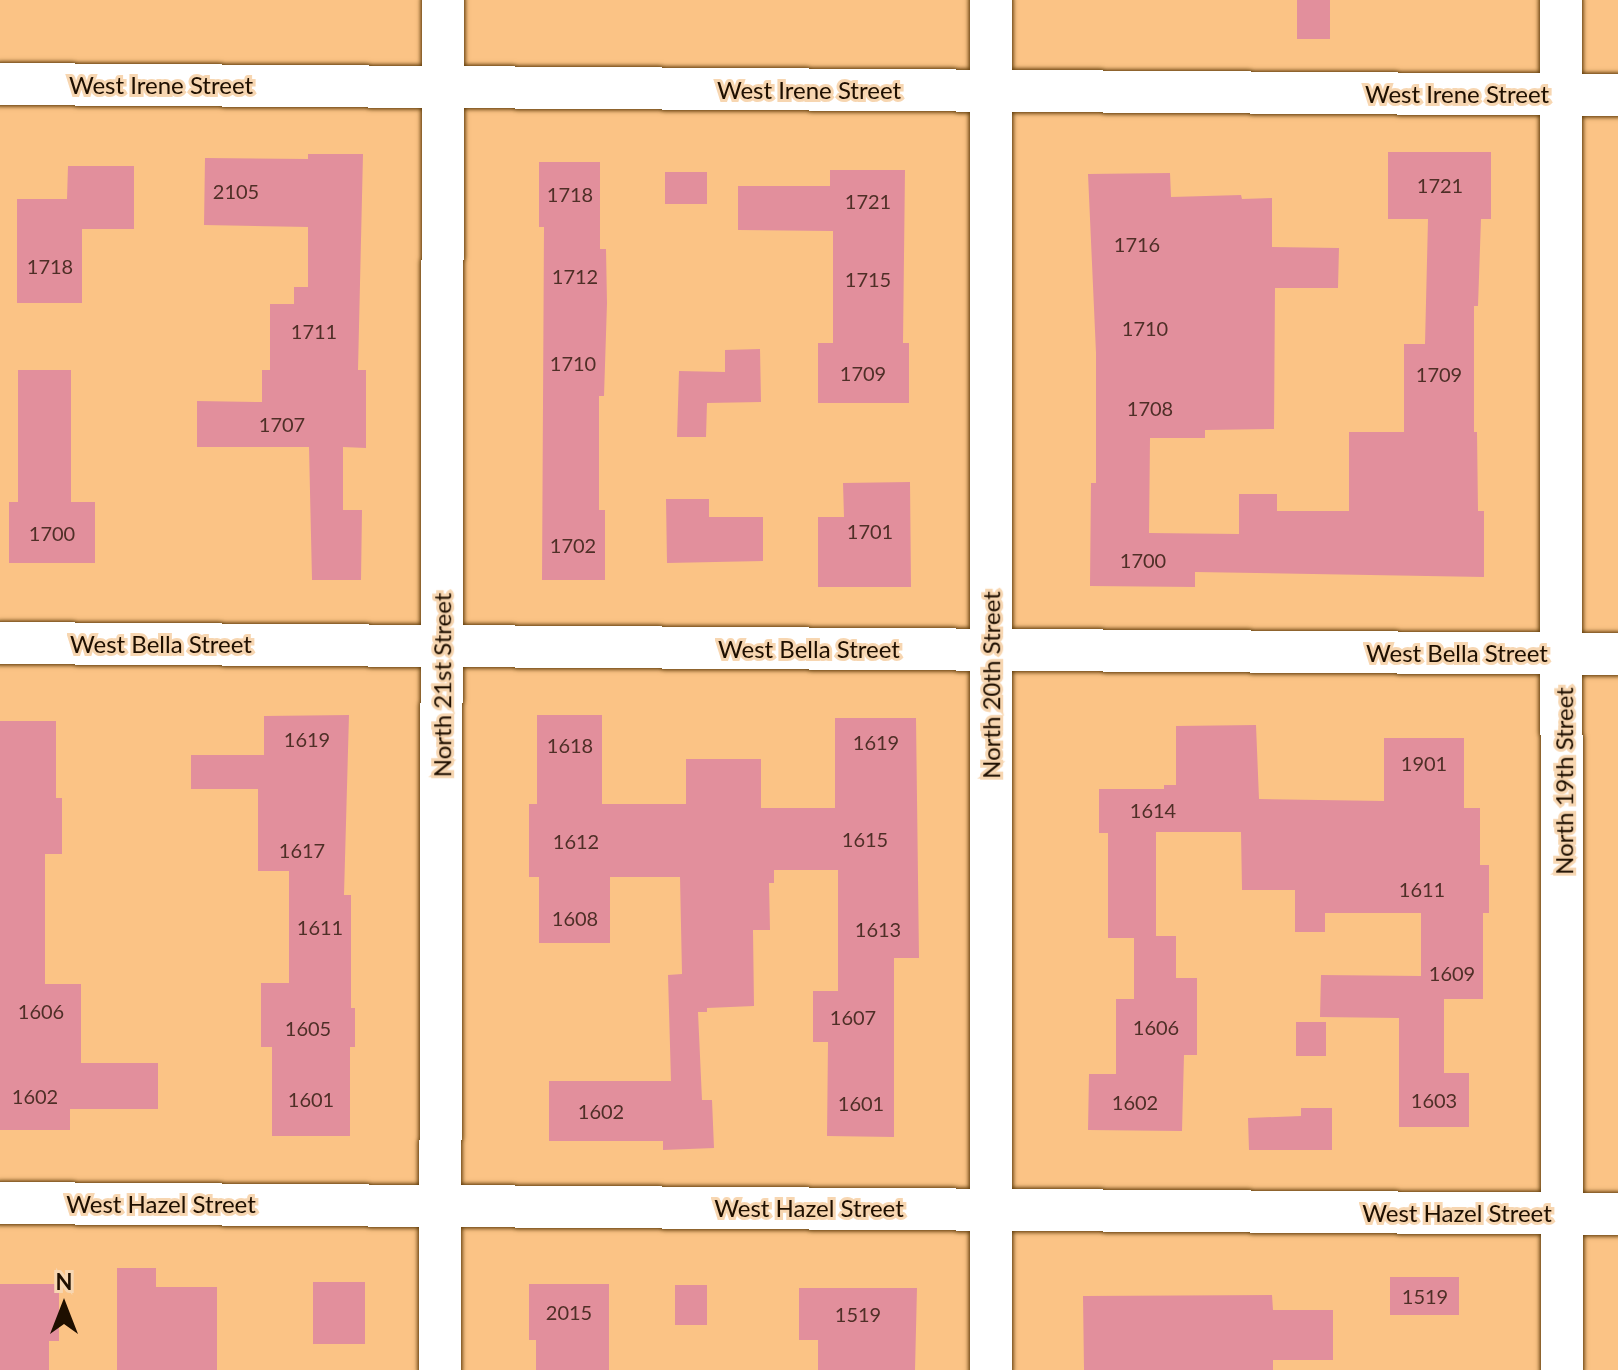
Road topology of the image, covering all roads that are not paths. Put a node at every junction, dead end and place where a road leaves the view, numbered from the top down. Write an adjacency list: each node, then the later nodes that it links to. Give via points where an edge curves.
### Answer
1 (443, 0): 5 (street, North 21st Street)
2 (991, 0): 6 (street, North 20th Street)
3 (1561, 0): 7 (street, North 19th Street)
4 (0, 84): 5 (street, West Irene Street)
5 (443, 87): 6 (street, West Irene Street); 10 (street, North 21st Street)
6 (990, 91): 7 (street, West Irene Street); 11 (street, North 20th Street)
7 (1561, 95): 8 (street, West Irene Street); 12 (street, North 19th Street)
8 (1618, 95)
9 (0, 643): 10 (street, West Bella Street)
10 (441, 646): 11 (street, West Bella Street); 15 (street, North 21st Street)
11 (991, 650): 12 (street, West Bella Street); 16 (street, North 20th Street)
12 (1564, 654): 13 (street, West Bella Street); 17 (street, North 19th Street)
13 (1618, 654)
14 (0, 1203): 15 (street, West Hazel Street)
15 (440, 1206): 16 (street, West Hazel Street); 19 (street, North 21st Street)
16 (991, 1210): 17 (street, West Hazel Street); 20 (street, North 20th Street)
17 (1564, 1213): 18 (street, West Hazel Street); 21 (street, North 19th Street)
18 (1618, 1214)
19 (440, 1370)
20 (991, 1370)
21 (1562, 1370)

